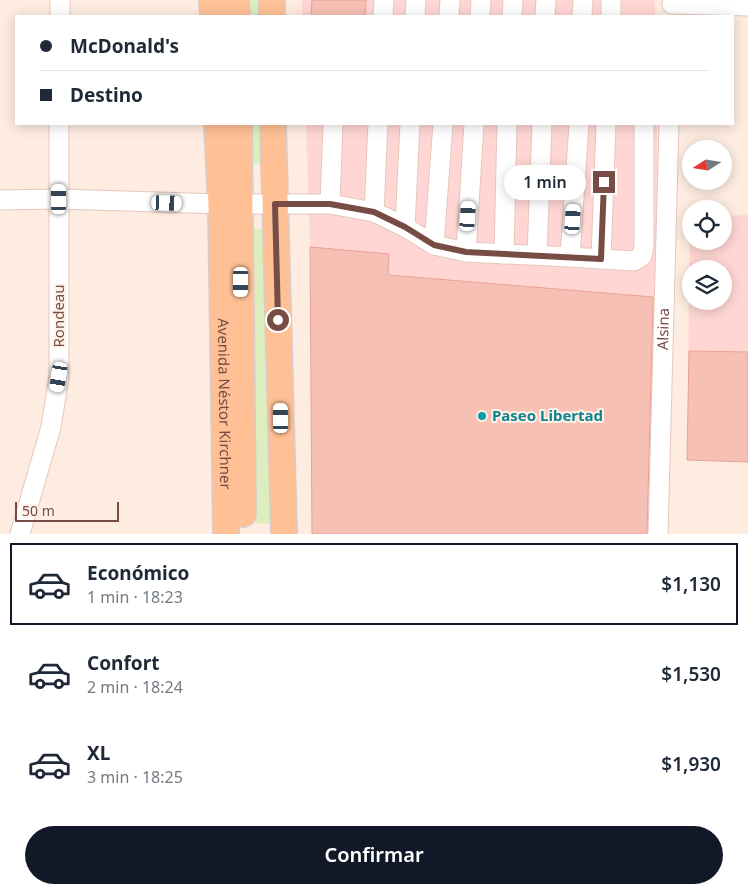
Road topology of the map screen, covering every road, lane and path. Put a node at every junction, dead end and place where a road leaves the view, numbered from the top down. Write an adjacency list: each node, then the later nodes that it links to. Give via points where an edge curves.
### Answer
1 (60, 0): 15 (street)
2 (212, 0): 16 (main road)
3 (236, 0): 17 (main road)
4 (272, 0): 18 (main road)
5 (384, 0): 19 (street)
6 (416, 0): 20 (street)
7 (450, 0): 21 (street)
8 (481, 0): 22 (street)
9 (513, 0): 23 (street)
10 (546, 0): 24 (street)
11 (583, 0): 25 (street)
12 (611, 0): 26 (street)
13 (748, 6): 14 (street)
14 (672, 7)
15 (60, 15)
16 (212, 15)
17 (237, 15)
18 (272, 15)
19 (383, 15)
20 (415, 15)
21 (449, 15)
22 (480, 15)
23 (512, 15)
24 (545, 15)
25 (582, 15)
26 (611, 15)
27 (59, 125): 42 (street, Rondeau)
28 (217, 125): 44 (main road, Avenida Néstor Kirchner)
29 (239, 125): 44 (main road, Avenida Néstor Kirchner)
30 (273, 125): 45 (main road)
31 (333, 125): 46 (street)
32 (378, 125): 47 (street)
33 (410, 125): 48 (street)
34 (443, 125): 49 (street)
35 (474, 125): 50 (street)
36 (507, 125): 51 (street)
37 (542, 125): 52 (street)
38 (579, 125): 53 (street)
39 (606, 125): 54 (street)
40 (644, 125): 54 (street, via 642,256 634,261)
41 (669, 125): 59 (street, Alsina)
42 (59, 199): 43 (street); 44 (street); 55 (street, Rondeau, via 59,377 51,426)
43 (0, 200)
44 (230, 204): 45 (street); 56 (main road, Avenida Néstor Kirchner); 57 (main road, Avenida Néstor Kirchner)
45 (275, 204): 46 (street); 58 (main road)
46 (330, 204): 47 (street)
47 (374, 212): 48 (street)
48 (405, 227): 49 (street)
49 (434, 245): 50 (street)
50 (466, 252): 51 (street)
51 (504, 254): 52 (street)
52 (537, 255): 53 (street)
53 (570, 257): 54 (street)
54 (601, 259)
55 (20, 534)
56 (226, 534)
57 (244, 534)
58 (284, 534)
59 (658, 534)

